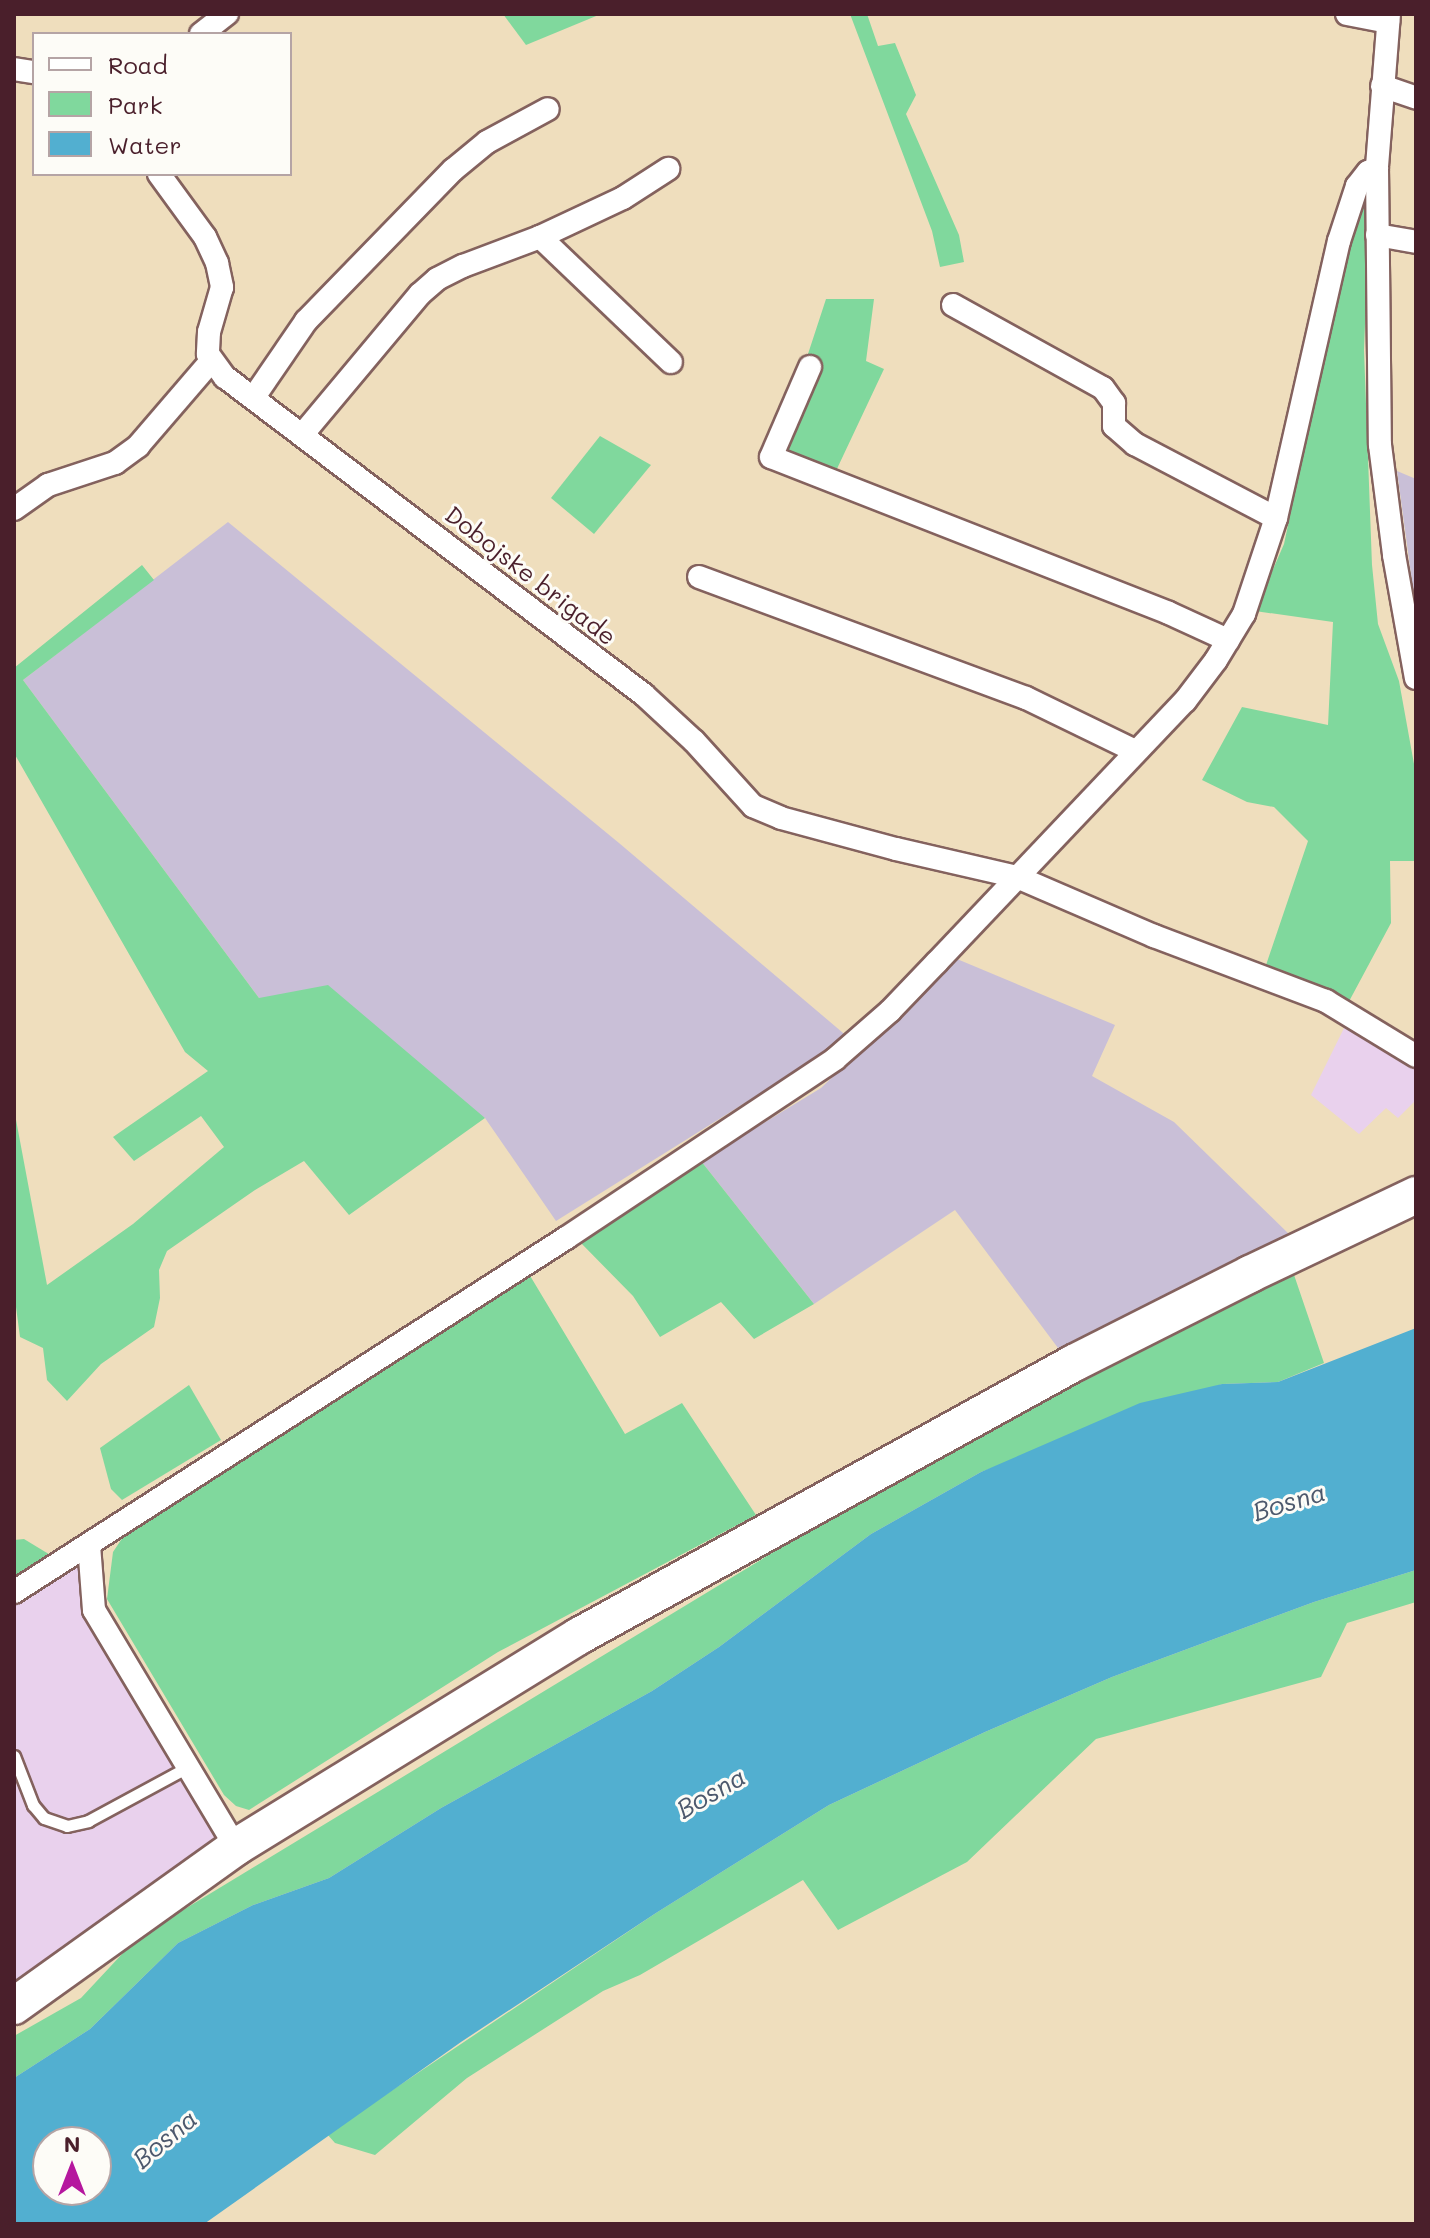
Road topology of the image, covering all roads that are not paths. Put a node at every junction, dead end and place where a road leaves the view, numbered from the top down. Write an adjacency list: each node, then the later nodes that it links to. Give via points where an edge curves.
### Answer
1 (227, 14): 4 (street)
2 (1347, 14): 3 (street)
3 (1388, 18): 5 (street)
4 (204, 32)
5 (1382, 86): 6 (street); 8 (street)
6 (1416, 98)
7 (548, 109): 18 (street, via 487,142 453,170 306,321)
8 (1377, 168): 11 (street); 21 (street, via 1357,186 1339,241)
9 (668, 169): 12 (street, via 623,198)
10 (160, 176): 15 (street, via 205,237 217,263 222,287 209,332)
11 (1377, 235): 13 (street); 24 (street, via 1380,445)
12 (540, 237): 16 (street); 19 (street, via 437,279)
13 (1416, 242)
14 (953, 305): 21 (street, via 1103,388 1114,403 1114,426 1135,444)
15 (211, 361): 18 (street, Dobojske brigade); 20 (street, via 138,446 115,463 48,485)
16 (671, 362)
17 (810, 367): 23 (street, via 771,457)
18 (254, 397): 19 (street, Dobojske brigade)
19 (302, 435): 26 (street, Dobojske brigade, via 643,694 753,806 781,818)
20 (14, 509)
21 (1276, 518): 23 (street, via 1244,614)
22 (699, 577): 25 (street, via 1026,698)
23 (1228, 640): 25 (street, via 1185,701)
24 (1416, 678)
25 (1135, 751): 26 (street)
26 (1017, 877): 27 (street, Dobojske brigade, via 1326,1001); 29 (street, via 890,1011 835,1059)
27 (1416, 1056)
28 (1416, 1195): 33 (main road, via 1074,1363 775,1527 567,1644)
29 (89, 1545): 30 (street); 32 (street, via 94,1610)
30 (14, 1592)
31 (14, 1756): 32 (lane, via 33,1805 57,1825 88,1821)
32 (188, 1767): 33 (street)
33 (236, 1847): 34 (main road)
34 (14, 2006)

